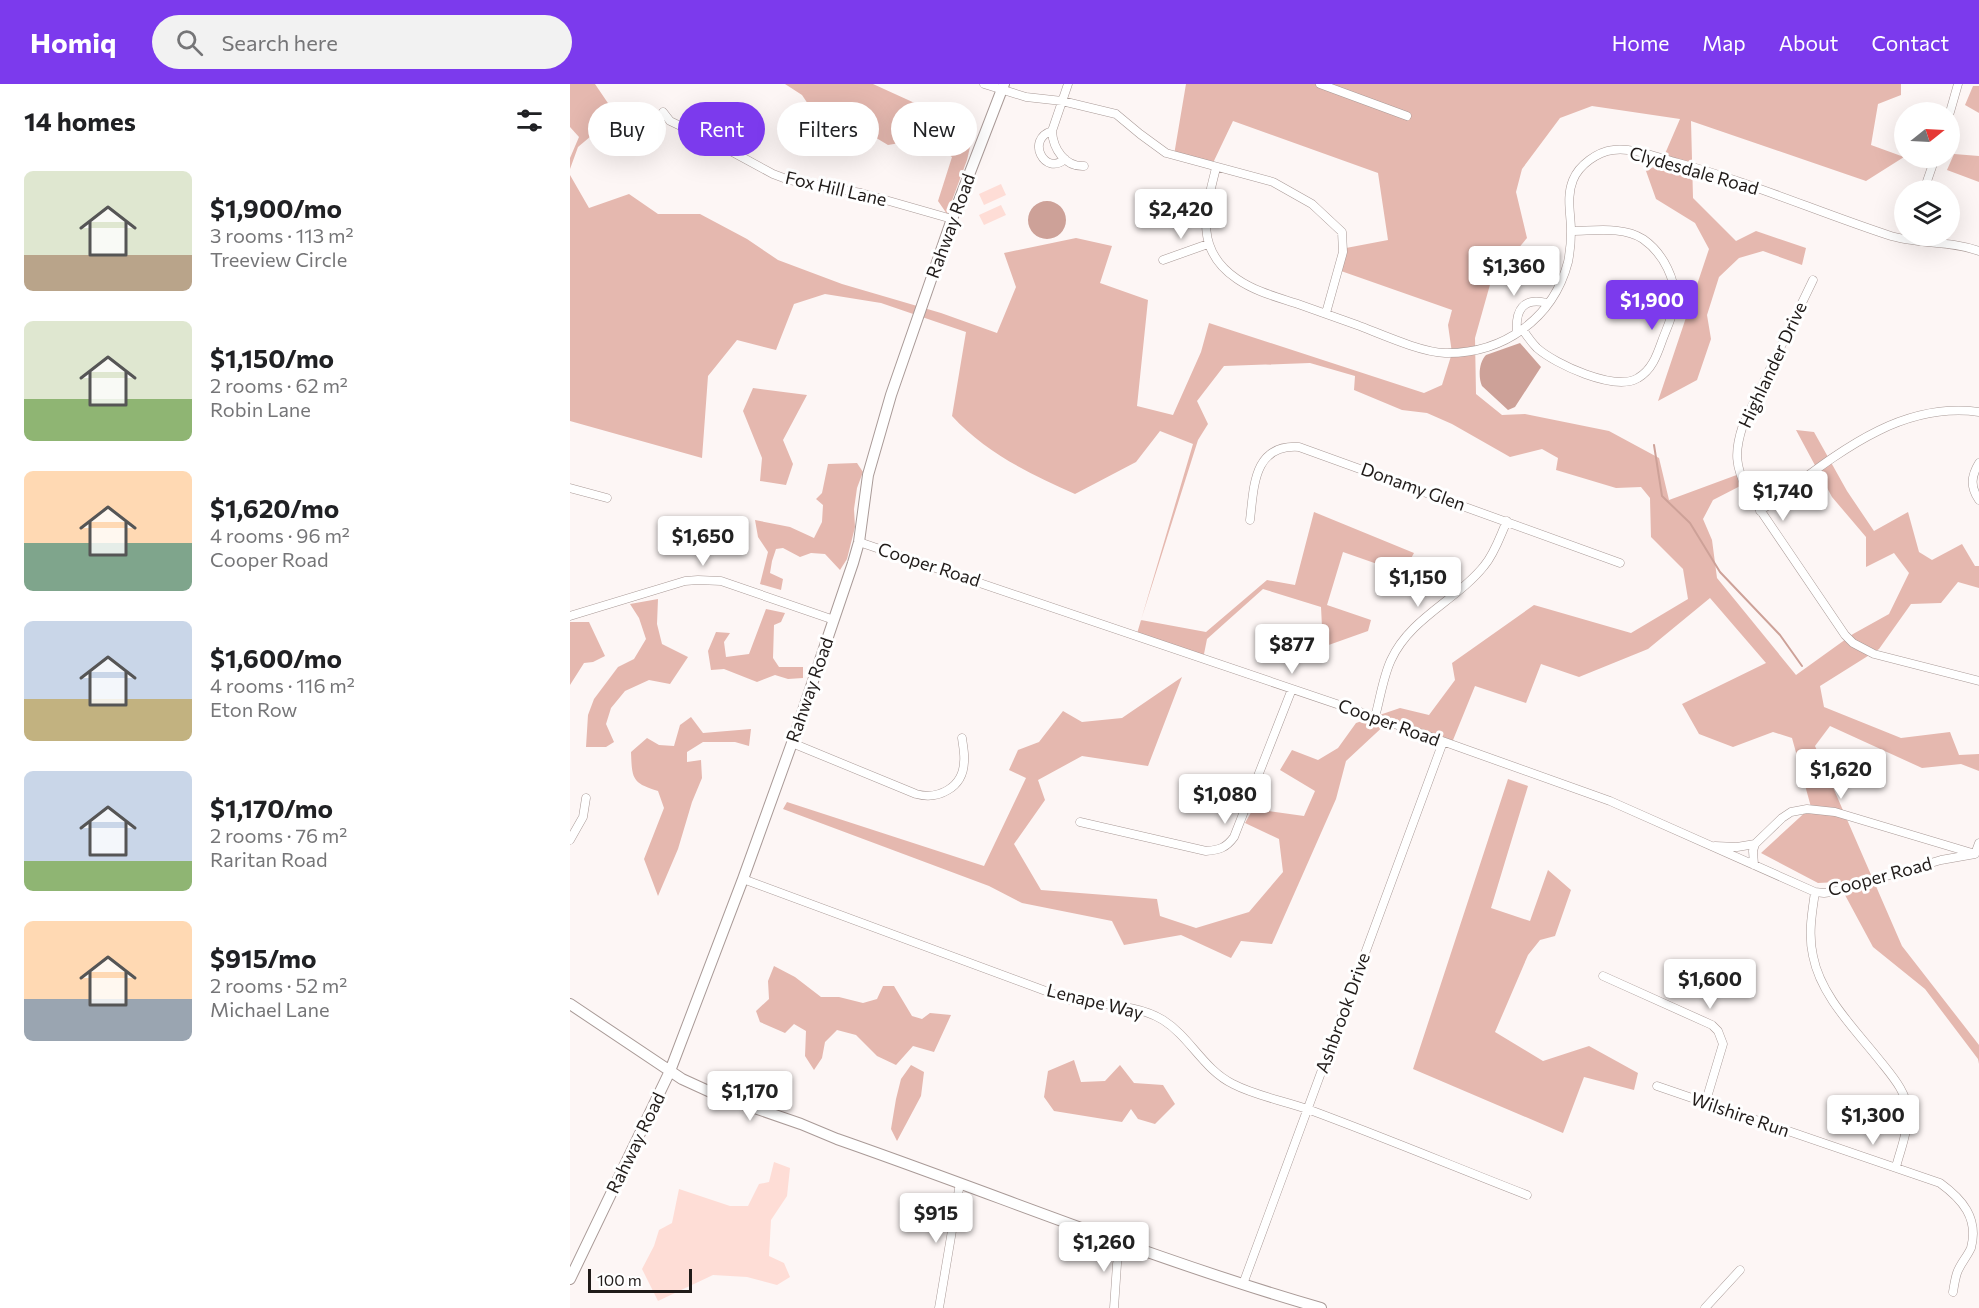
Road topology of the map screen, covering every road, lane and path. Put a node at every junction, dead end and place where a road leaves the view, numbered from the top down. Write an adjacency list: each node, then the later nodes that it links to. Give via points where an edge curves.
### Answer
1 (984, 84): 5 (street)
2 (1068, 84): 6 (street)
3 (1320, 84): 9 (street)
4 (1958, 84): 7 (street)
5 (1003, 87): 6 (street, via 1026,98); 14 (street, Rahway Road)
6 (1062, 101): 10 (street); 13 (street, via 1116,114 1166,153)
7 (1953, 102)
8 (666, 116): 14 (street, Fox Hill Lane, via 789,180 861,194)
9 (1407, 116)
10 (1052, 131): 11 (street, via 1057,149); 11 (street, via 1040,138 1043,158 1053,165)
11 (1065, 159): 12 (street)
12 (1084, 166)
13 (1216, 168): 17 (street, Clydesdale Road, via 1205,222); 23 (street, via 1273,182 1312,204 1342,231 1343,252)
14 (952, 219): 33 (street, Rahway Road, via 879,434 868,475)
15 (1571, 231): 16 (street, Clydesdale Road, via 1568,206 1573,180 1582,166 1610,150 1625,149); 22 (street, Clydesdale Road, via 1564,272); 24 (street, via 1623,231 1642,238 1666,265 1672,279 1674,307 1657,355 1639,378 1621,382 1593,377 1560,363)
16 (1894, 233)
17 (1208, 244): 20 (street); 23 (street, Clydesdale Road, via 1224,271 1252,289)
18 (1959, 246): 19 (street, Clydesdale Road)
19 (1979, 251)
20 (1163, 260)
21 (1813, 280): 30 (street, Highlander Drive, via 1737,442 1740,477)
22 (1547, 303): 24 (street, Clydesdale Road, via 1534,322); 24 (street, via 1528,302 1522,307 1518,314)
23 (1326, 314): 24 (street, Clydesdale Road, via 1444,353 1484,349)
24 (1520, 331)
25 (1979, 412): 30 (street, via 1930,411 1891,424 1845,450)
26 (1979, 463): 29 (street, via 1972,480)
27 (570, 488): 28 (street)
28 (607, 498)
29 (1979, 500)
30 (1760, 510): 37 (street, Highlander Drive, via 1853,643 1874,654)
31 (1250, 520): 32 (street, Donamy Glen, via 1256,474 1262,463 1278,450 1295,447)
32 (1507, 521): 34 (street, Donamy Glen); 39 (street, via 1485,565 1402,642 1391,660)
33 (860, 542): 36 (street, Rahway Road); 38 (street, Cooper Road)
34 (1620, 563)
35 (570, 615): 36 (street, via 698,580 721,581)
36 (834, 620): 42 (street, Rahway Road)
37 (1979, 681)
38 (1292, 689): 39 (street, Cooper Road); 44 (street, via 1234,837 1227,845 1219,850 1206,850)
39 (1375, 717): 41 (street, Cooper Road)
40 (962, 738): 42 (street, via 964,763 960,777 945,793 930,796 916,794)
41 (1443, 742): 49 (street, Cooper Road, via 1610,801); 60 (street, Ashbrook Drive)
42 (792, 743): 53 (street, Rahway Road)
43 (586, 798): 45 (street, via 583,817)
44 (1080, 822)
45 (570, 840)
46 (1940, 843): 48 (street, Cooper Road, via 1835,812 1807,809 1782,818); 50 (street, Cooper Road); 51 (street, Cooper Road)
47 (1979, 843): 50 (street)
48 (1755, 844): 49 (street, Cooper Road); 52 (street)
49 (1710, 846): 52 (street, Cooper Road)
50 (1977, 855): 51 (street, Cooper Road)
51 (1941, 860): 54 (street, Cooper Road, via 1832,892)
52 (1754, 865): 54 (street, Cooper Road)
53 (743, 879): 57 (street, Rahway Road); 60 (street, Lenape Way, via 1070,1000 1123,1006 1161,1019 1220,1077 1235,1086)
54 (1815, 892): 61 (street, via 1811,934 1817,971 1832,999 1903,1093 1907,1125)
55 (1603, 976): 59 (street, via 1718,1031 1722,1050)
56 (570, 1004): 57 (street)
57 (670, 1071): 62 (street, via 717,1095); 66 (street, Rahway Road)
58 (1657, 1086): 59 (street, Wilshire Run)
59 (1705, 1104): 61 (street, Wilshire Run)
60 (1308, 1109): 63 (street, Lenape Way); 67 (street, Ashbrook Drive)
61 (1896, 1167): 68 (street, Wilshire Run, via 1940,1183 1961,1197 1971,1211 1975,1238 1957,1272)
62 (960, 1183): 64 (street); 69 (street)
63 (1527, 1195)
64 (1121, 1242): 67 (street); 70 (street)
65 (1740, 1270): 72 (street)
66 (570, 1279)
67 (1243, 1284): 71 (street)
68 (1953, 1292)
69 (939, 1308)
70 (1114, 1308)
71 (1321, 1308)
72 (1705, 1308)

